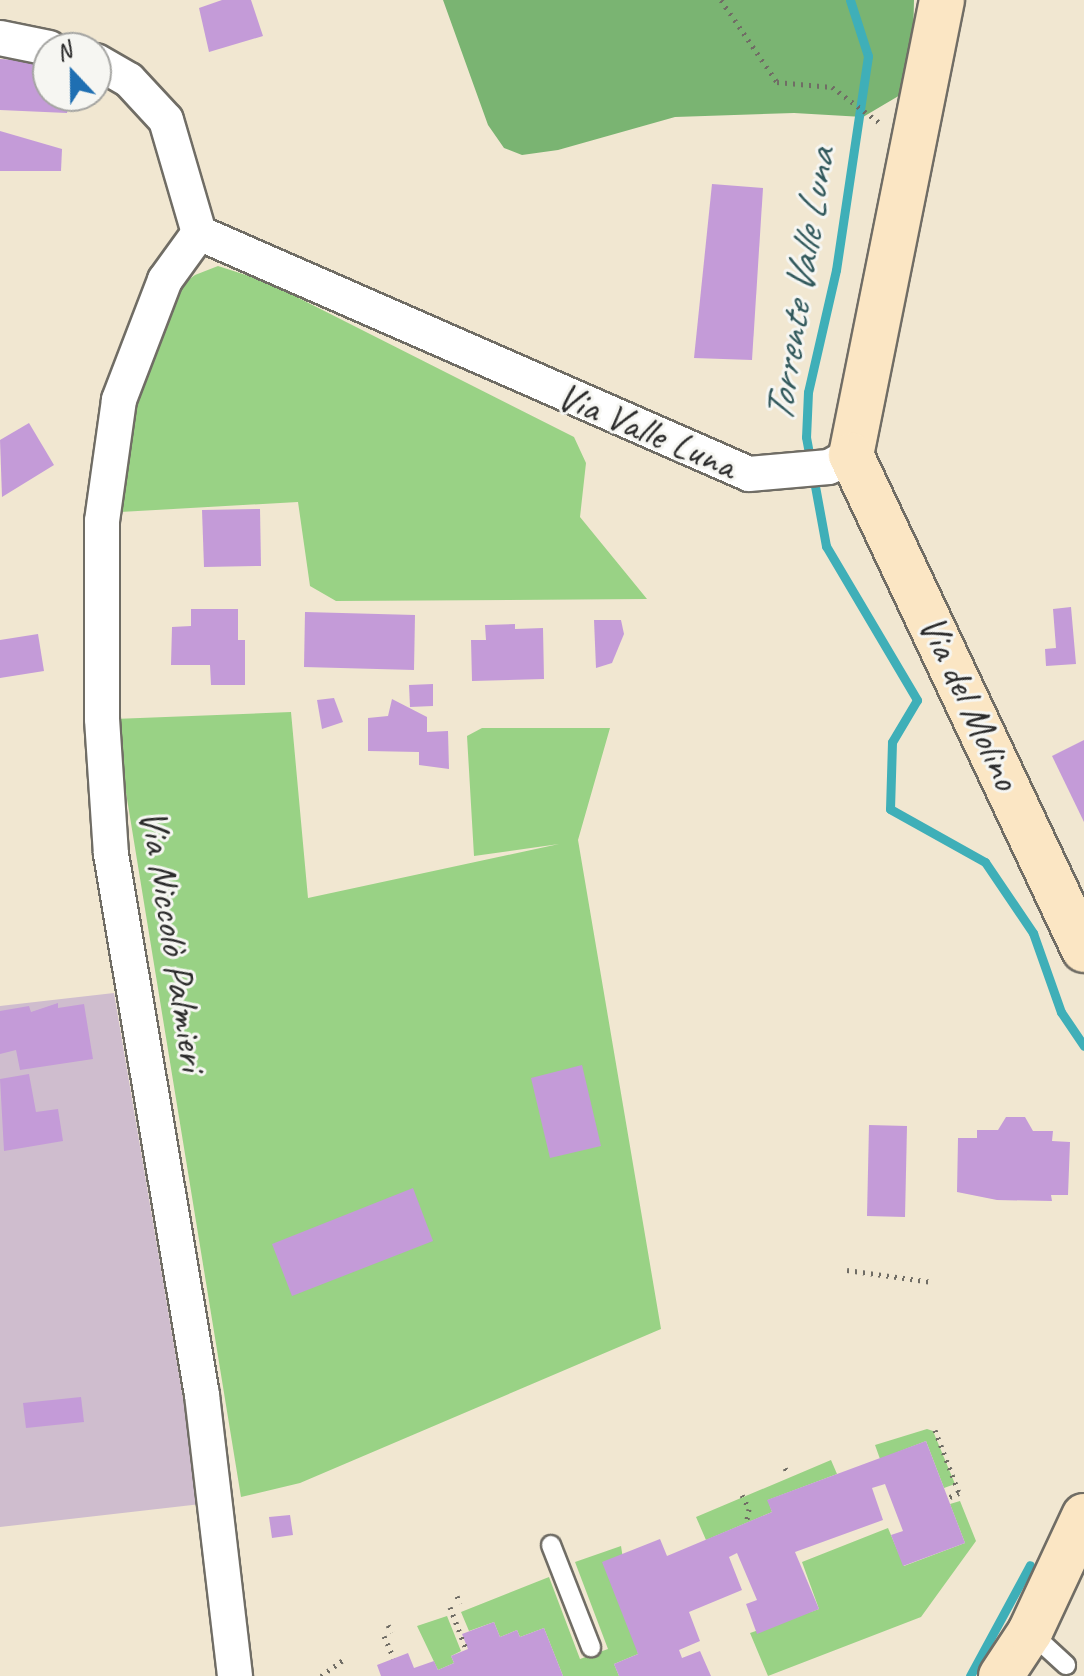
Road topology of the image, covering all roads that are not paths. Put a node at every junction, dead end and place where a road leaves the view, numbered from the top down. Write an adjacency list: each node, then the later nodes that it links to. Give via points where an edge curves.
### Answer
1 (942, 0): 6 (street)
2 (0, 38): 3 (street)
3 (32, 45)
4 (112, 70): 5 (street, via 129,80 166,120)
5 (199, 233): 6 (street, Via Valle Luna, via 749,474 784,475); 13 (street, Via Niccolò Palmieri, via 165,280 119,400 102,521 102,719 111,854 202,1395)
6 (840, 461): 7 (street, Via del Molino)
7 (1084, 950)
8 (1084, 1516): 10 (street)
9 (551, 1545): 11 (lane)
10 (1030, 1632): 12 (lane); 14 (street)
11 (591, 1647)
12 (1066, 1665)
13 (235, 1676)
14 (1001, 1676)

